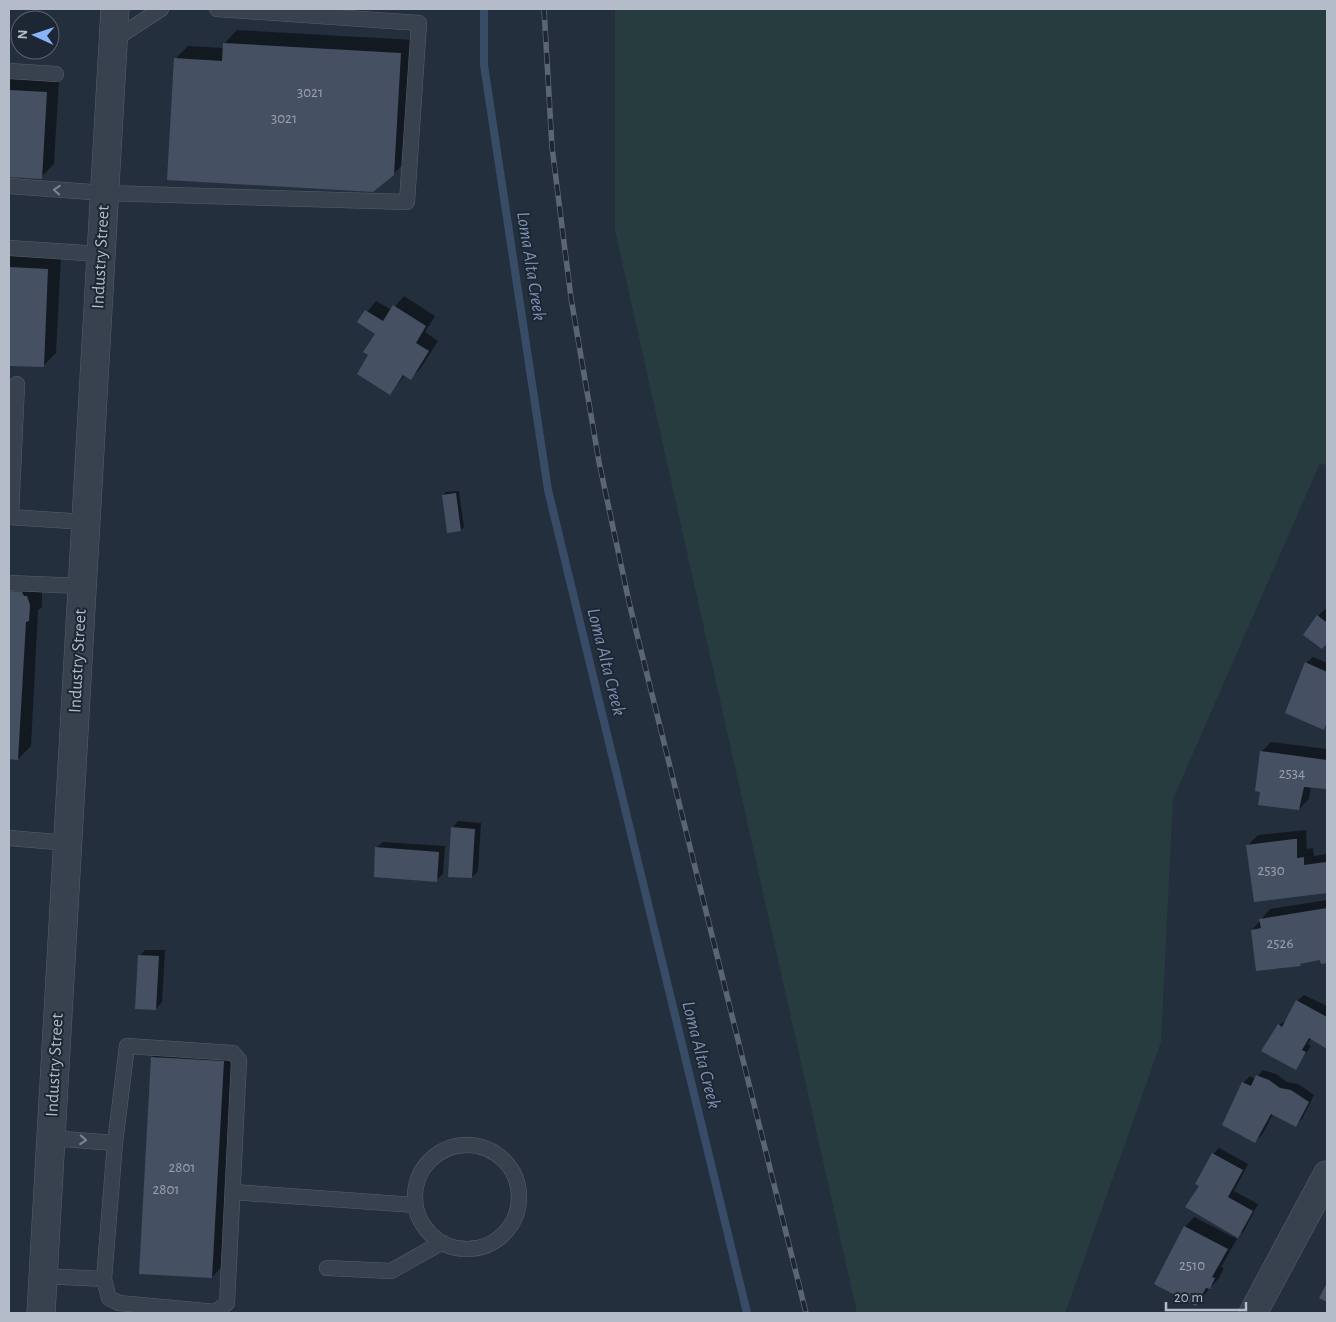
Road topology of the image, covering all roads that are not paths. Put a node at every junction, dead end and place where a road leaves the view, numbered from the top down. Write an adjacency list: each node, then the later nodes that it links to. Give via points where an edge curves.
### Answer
1 (115, 9): 4 (street, Industry Street)
2 (161, 9): 4 (lane)
3 (216, 9): 8 (lane, via 419,23 407,202)
4 (115, 39): 8 (street, Industry Street)
5 (9, 71): 6 (lane)
6 (56, 74)
7 (9, 186): 8 (lane, one-way to 7)
8 (105, 193): 10 (street, Industry Street)
9 (9, 248): 10 (lane)
10 (101, 254): 13 (street, Industry Street)
11 (17, 384): 12 (lane)
12 (10, 517): 13 (lane)
13 (86, 522): 15 (street, Industry Street)
14 (9, 583): 15 (lane)
15 (82, 586): 17 (street, Industry Street)
16 (9, 838): 17 (lane)
17 (68, 843): 18 (street, Industry Street)
18 (50, 1138): 19 (lane, one-way to 19); 25 (street, Industry Street)
19 (115, 1142): 21 (lane, via 127,1046 233,1053 239,1060); 26 (lane)
20 (1327, 1174): 28 (street)
21 (233, 1192): 22 (lane); 26 (lane, via 227,1303 216,1312 118,1303 109,1298)
22 (416, 1205): 23 (lane, via 418,1217); 23 (lane, via 417,1182 425,1166 437,1154 453,1146 471,1145 488,1150 512,1173 518,1188 518,1205 513,1221 503,1234 490,1244 474,1249 457,1249)
23 (441, 1243): 24 (lane, via 391,1271)
24 (327, 1268)
25 (43, 1276): 26 (lane); 27 (street, Industry Street)
26 (104, 1280)
27 (41, 1313)
28 (1253, 1313)

